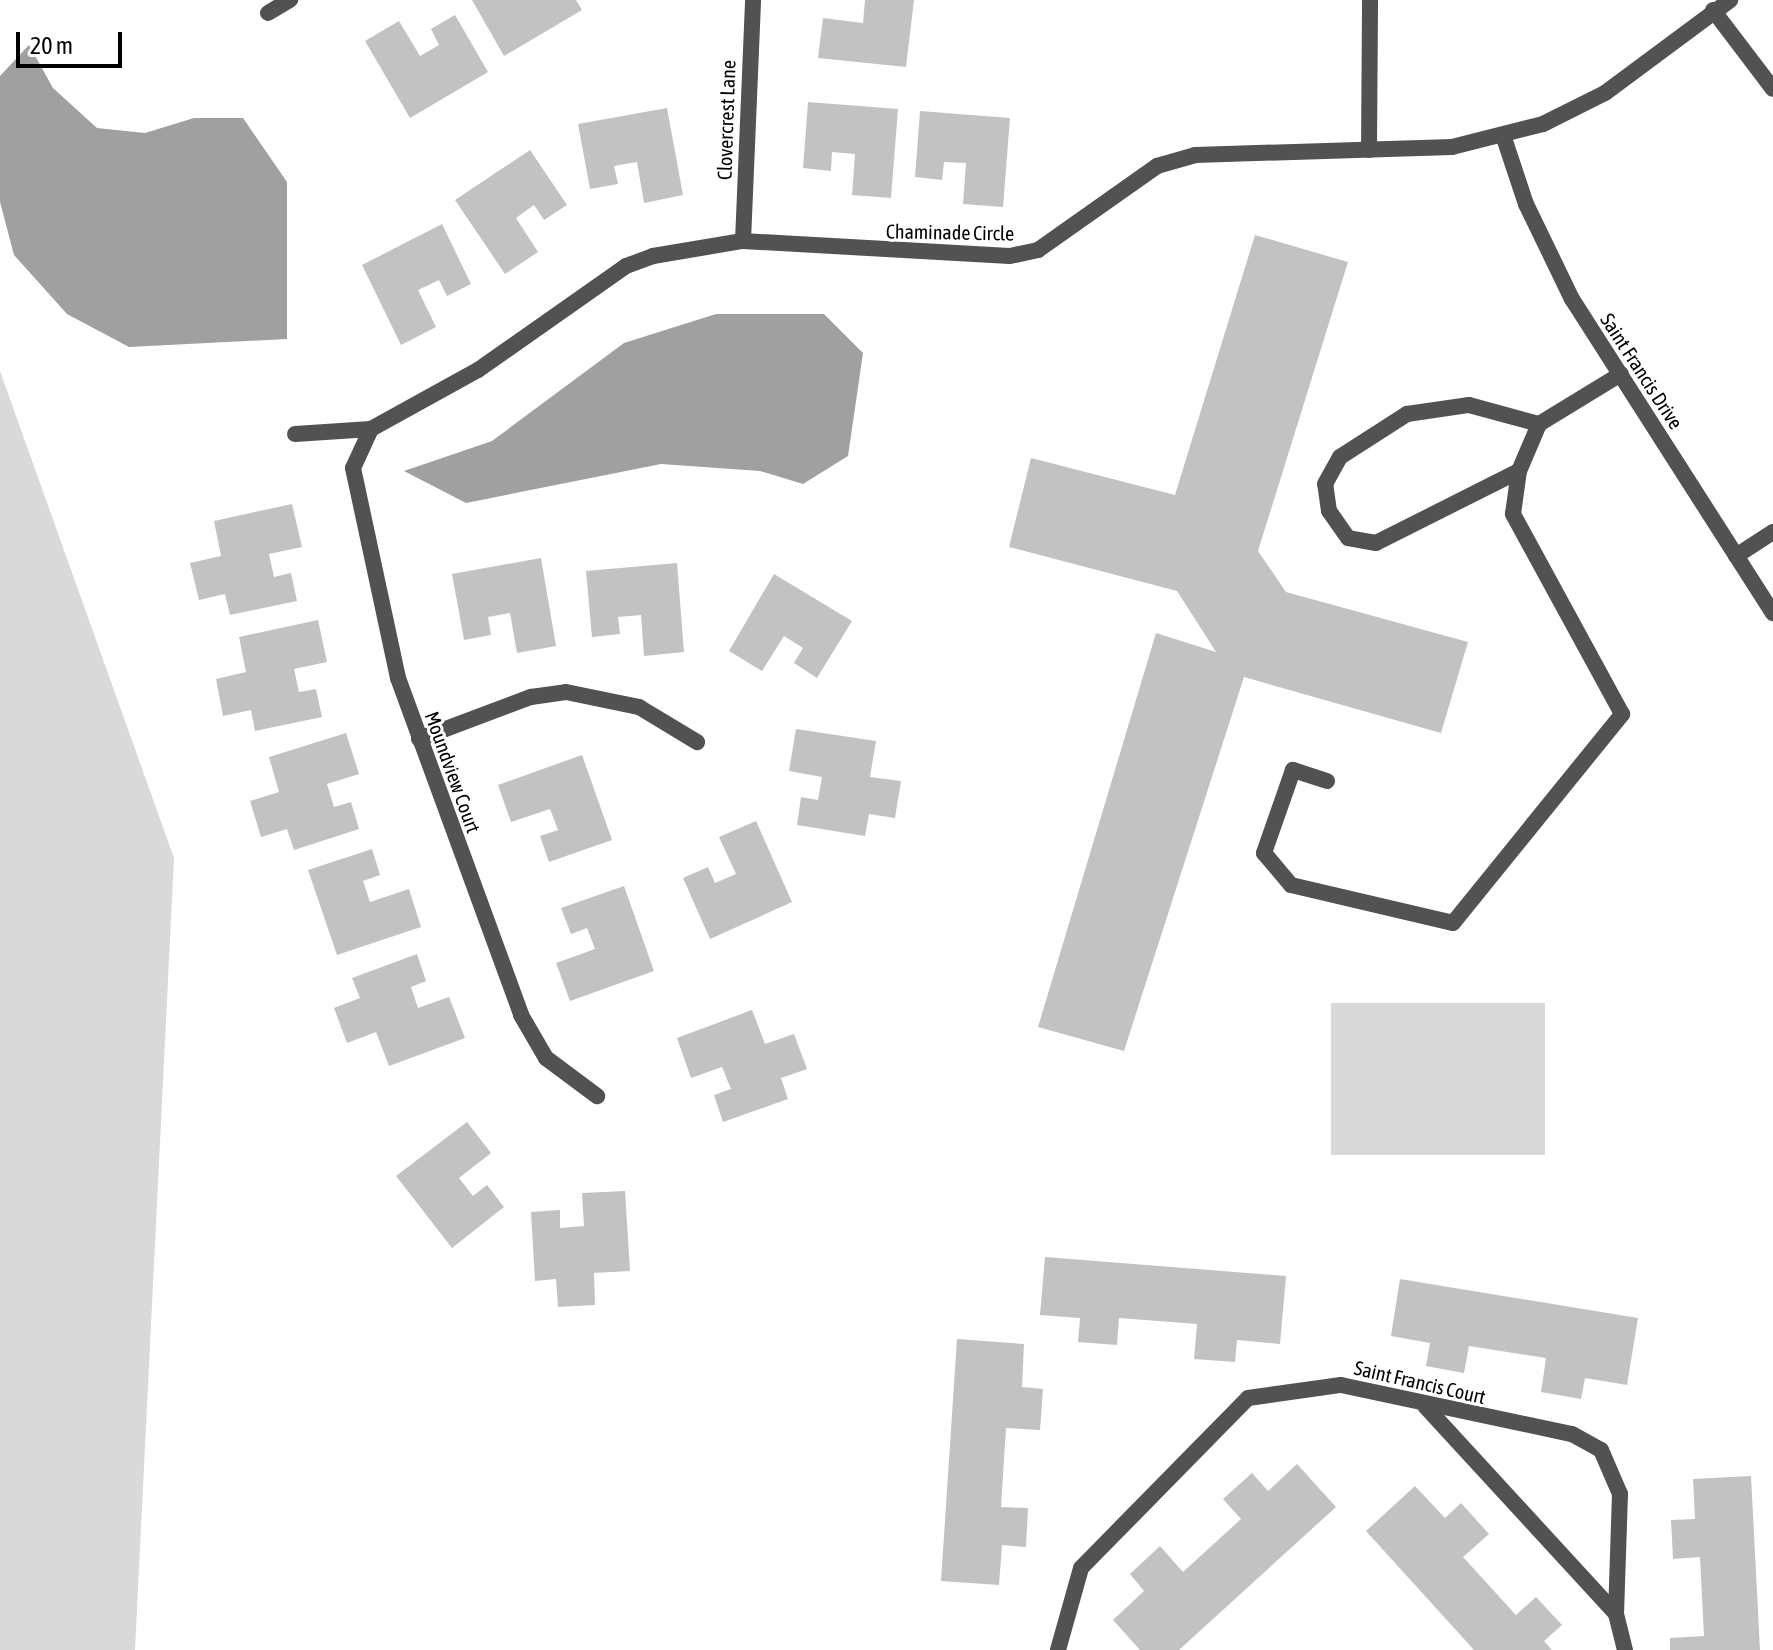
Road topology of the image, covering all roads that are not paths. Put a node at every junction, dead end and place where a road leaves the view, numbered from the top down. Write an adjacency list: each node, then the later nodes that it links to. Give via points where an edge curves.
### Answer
1 (290, 0): 6 (street)
2 (753, 0): 10 (street, Clovercrest Lane)
3 (1370, 0): 9 (street)
4 (1730, 0): 5 (street, Chaminade Circle)
5 (1713, 10): 7 (street); 8 (street, Chaminade Circle, via 1605,93)
6 (268, 13)
7 (1773, 89)
8 (1504, 138): 9 (street, Chaminade Circle); 11 (street, Saint Francis Drive, via 1549,256)
9 (1369, 150): 10 (street, Chaminade Circle, via 1195,155 1157,166 1064,237 1010,256)
10 (743, 241): 13 (street, Chaminade Circle, via 697,245 626,266 478,370)
11 (1621, 374): 12 (street); 17 (street, Saint Francis Drive)
12 (1539, 424): 15 (street); 15 (street, via 1469,405 1407,414 1340,457 1325,484 1329,511 1348,538 1376,543)
13 (371, 429): 14 (street, Chaminade Circle); 19 (street, Moundview Court, via 353,468 374,586)
14 (295, 434)
15 (1519, 471): 21 (street, via 1513,514 1622,714 1453,923 1291,885 1264,853 1293,770)
16 (1773, 532): 17 (street)
17 (1736, 556): 18 (street, Saint Francis Drive)
18 (1773, 613)
19 (419, 739): 20 (street, via 531,697 566,692 639,707); 22 (street, Moundview Court, via 521,1015 546,1058)
20 (697, 742)
21 (1327, 781)
22 (597, 1096)
23 (1425, 1406): 24 (street); 24 (street, Saint Francis Court, via 1572,1434 1601,1450 1620,1494); 25 (street, Saint Francis Court, via 1341,1385 1248,1398 1081,1568)
24 (1616, 1614): 26 (street, Saint Francis Court)
25 (1058, 1650)
26 (1625, 1650)

